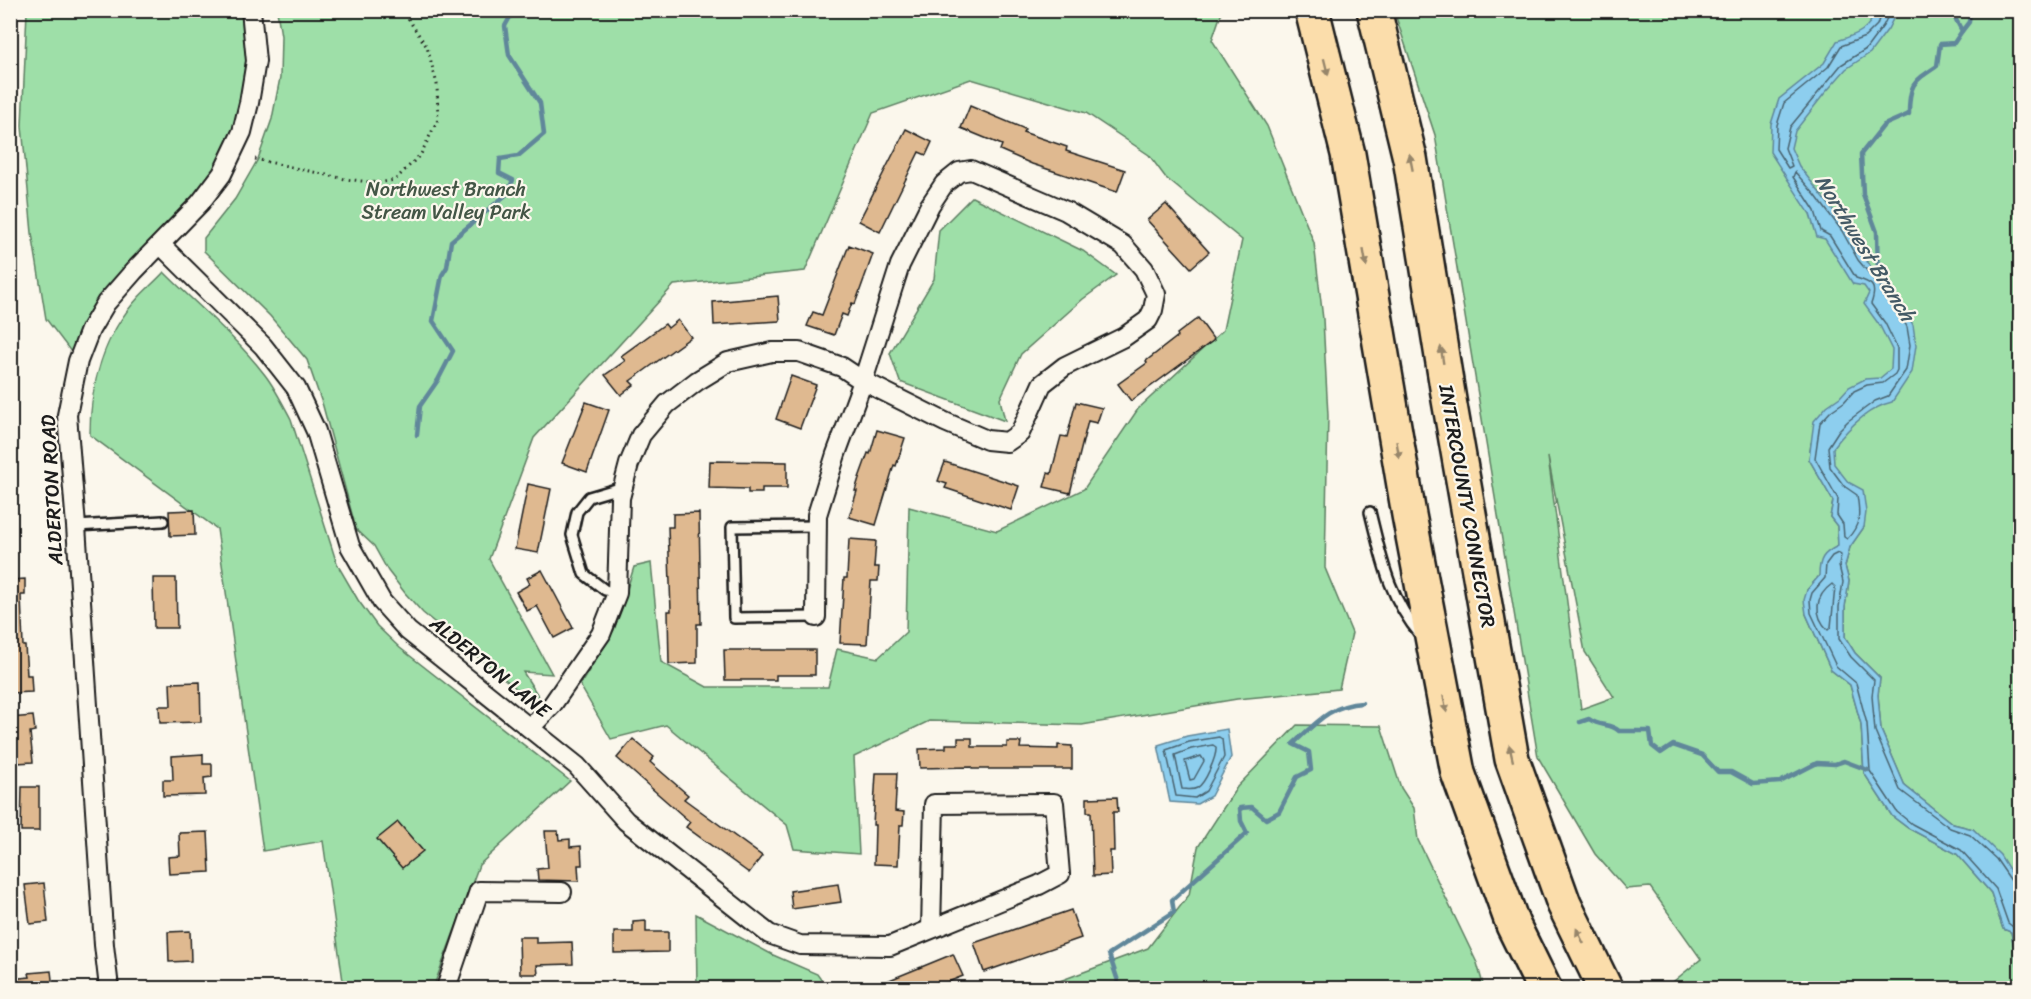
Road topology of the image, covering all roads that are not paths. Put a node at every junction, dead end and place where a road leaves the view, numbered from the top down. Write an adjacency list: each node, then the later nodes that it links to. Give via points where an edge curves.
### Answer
1 (251, 10): 4 (street, ALDERTON ROAD, via 255,61 242,132 222,174)
2 (1312, 10): 13 (highway, one-way to 13, via 1348,154)
3 (1374, 10): 20 (highway, INTERCOUNTY CONNECTOR, one-way to 3, via 1564,904 1512,759 1410,158)
4 (161, 245): 9 (street, ALDERTON ROAD, via 106,303 78,361 67,415); 14 (street, ALDERTON LANE, via 263,346 296,388 316,431 350,546 382,602 408,631)
5 (863, 381): 5 (street, via 900,265 930,205 958,172 971,170 1006,185 1065,211 1123,244 1144,269 1156,294 1148,320 1124,338 1065,366 1042,384 1020,433 1007,442 987,440); 6 (street, via 842,366 799,352 772,352 728,362 668,404 641,435); 10 (street, via 836,454)
6 (623, 487): 11 (street); 11 (lane, via 589,497 577,512 572,535 584,574 605,590)
7 (1370, 512): 13 (lane, via 1390,588)
8 (163, 521): 9 (lane)
9 (76, 526): 17 (street, ALDERTON ROAD)
10 (817, 526): 12 (street); 12 (lane, via 732,527 734,618)
11 (617, 593): 14 (street, via 601,634 552,705)
12 (816, 617)
13 (1435, 653): 19 (highway, one-way to 19, via 1458,773 1513,925)
14 (530, 728): 16 (street, ALDERTON LANE, via 578,766 626,821 769,934 800,945 890,946)
15 (562, 892): 18 (street, via 479,891)
16 (931, 929): 16 (street, ALDERTON LANE, via 1060,874 1054,802 934,804)
17 (109, 988)
18 (446, 988)
19 (1544, 988)
20 (1605, 988)

